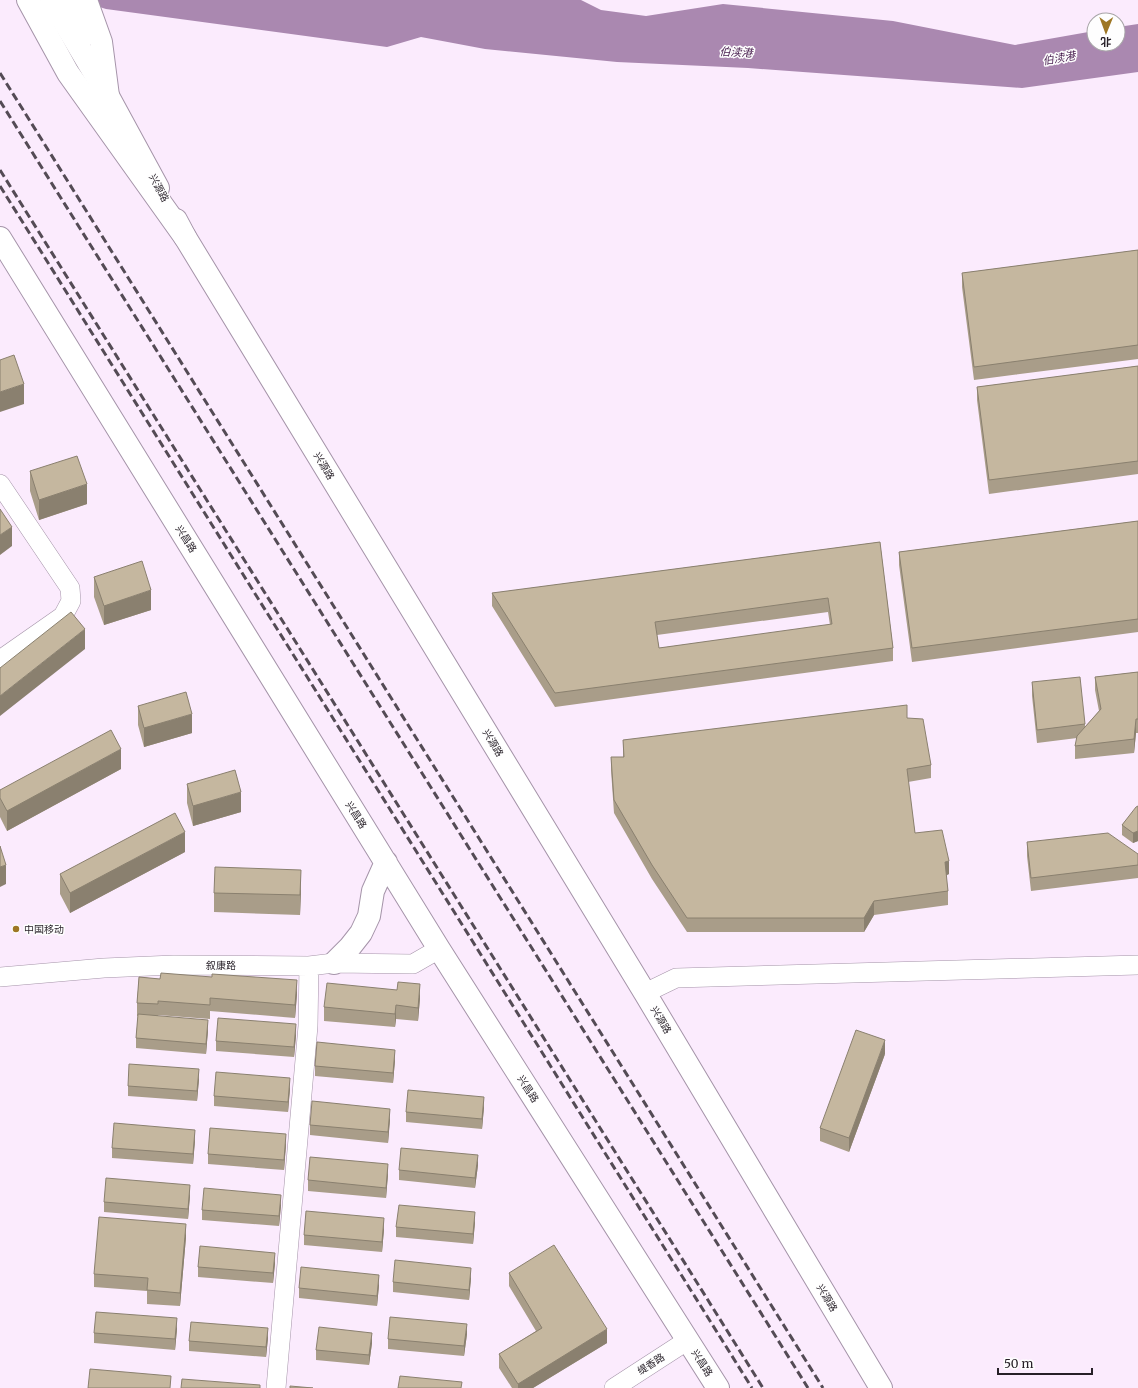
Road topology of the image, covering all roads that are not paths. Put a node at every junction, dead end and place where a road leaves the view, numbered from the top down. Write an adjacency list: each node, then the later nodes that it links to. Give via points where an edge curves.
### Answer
1 (28, 0): 6 (main road, via 68,73)
2 (51, 0): 5 (main road, 兴源路)
3 (71, 0): 5 (main road, 兴源路)
4 (86, 0): 5 (main road, via 101,42)
5 (108, 96): 6 (main road, 兴源路)
6 (185, 237): 16 (main road, 兴源路)
7 (0, 238): 10 (main road, 兴昌路)
8 (0, 484): 9 (street, via 70,588 71,601 63,616)
9 (0, 660)
10 (386, 862): 11 (main road, 兴昌路); 12 (main road, via 373,891 369,916 361,933)
11 (439, 949): 12 (street, 叙康路, via 413,964); 17 (main road, 兴昌路)
12 (334, 963): 14 (street, 叙康路)
13 (1138, 965): 16 (street, via 676,978)
14 (308, 966): 15 (street, 叙康路, via 174,965); 18 (street, via 308,1026)
15 (0, 977)
16 (645, 994): 21 (main road, 兴源路)
17 (688, 1340): 19 (street, 缇香路); 20 (main road, 兴昌路)
18 (276, 1388)
19 (614, 1388)
20 (718, 1388)
21 (881, 1388)

